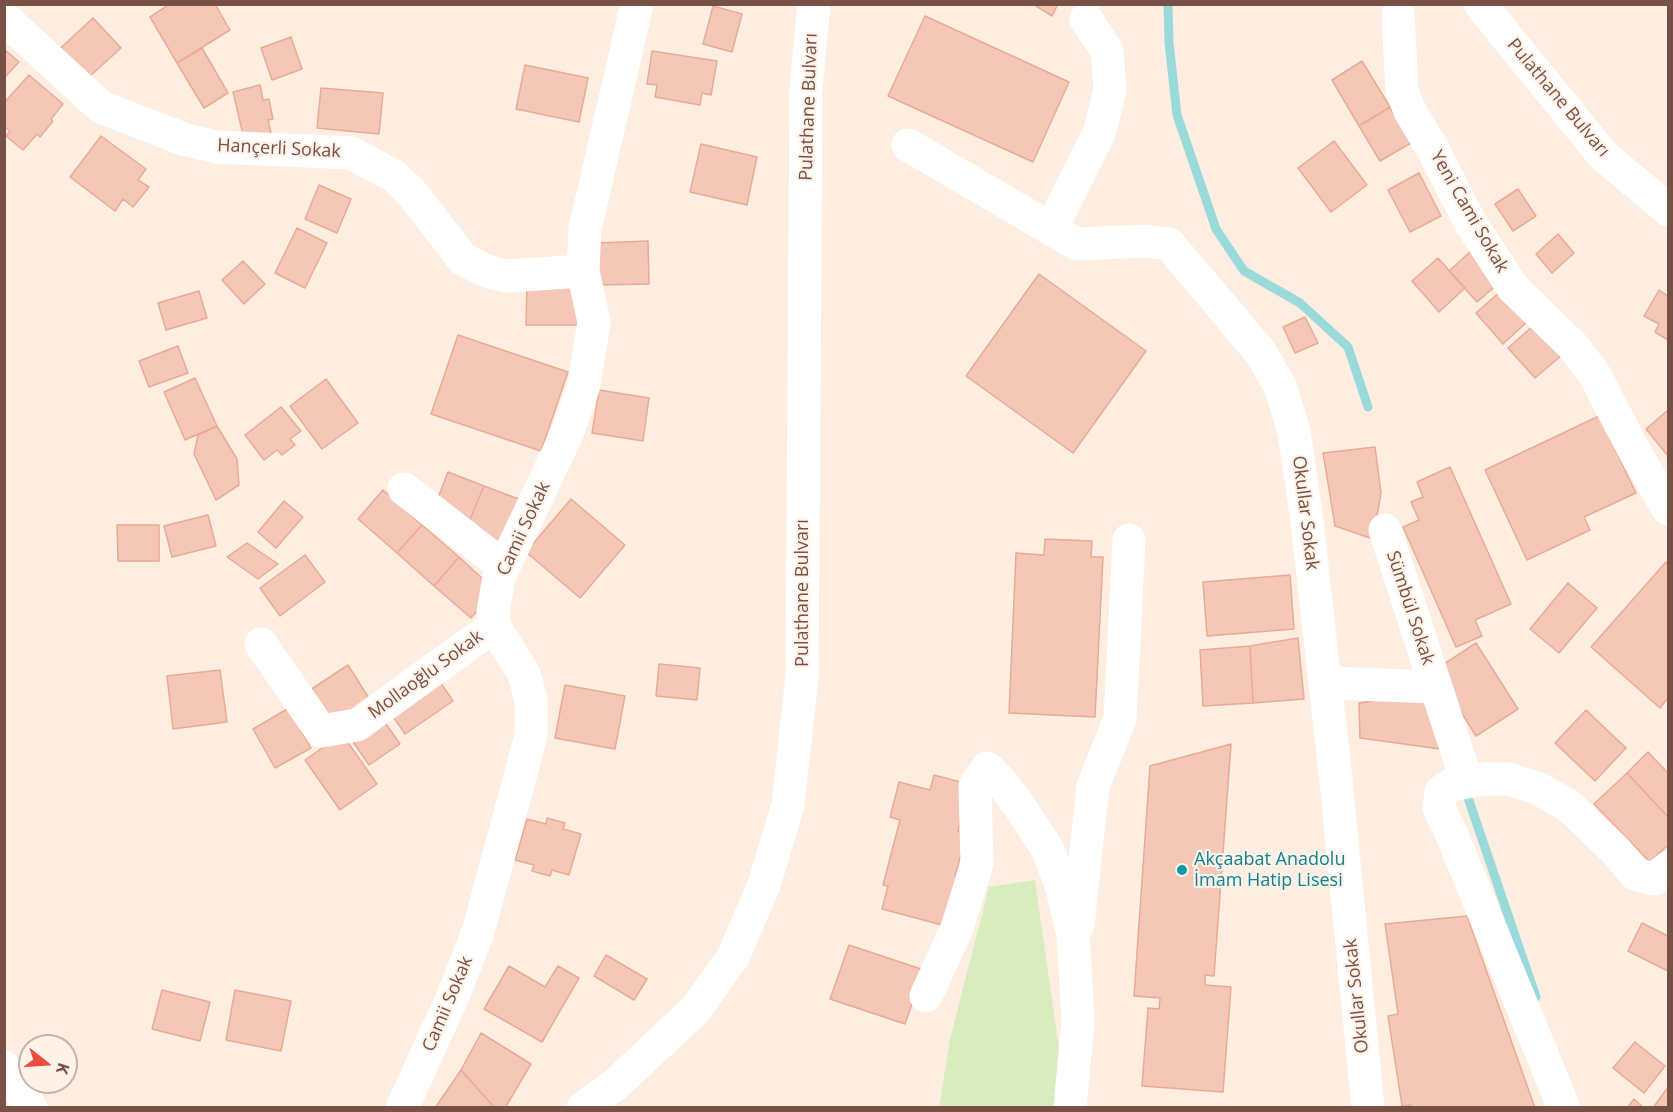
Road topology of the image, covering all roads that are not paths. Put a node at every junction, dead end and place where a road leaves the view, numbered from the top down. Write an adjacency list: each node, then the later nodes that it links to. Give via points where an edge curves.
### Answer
1 (637, 4): 10 (street, Camii Sokak, via 585,229)
2 (814, 4): 27 (street, Pulathane Bulvarı, via 806,88 802,677 788,805 764,885 733,957 695,1010 616,1084)
3 (1480, 4): 8 (street, Pulathane Bulvarı, via 1603,155)
4 (1398, 14): 12 (street, Yeni Cami Sokak, via 1402,91 1470,222 1513,288 1573,346 1594,374)
5 (4, 18): 10 (street, Hançerli Sokak, via 101,107 186,140 216,147 351,153 394,177 410,191 463,259 486,271 507,276)
6 (1086, 19): 9 (street, via 1107,51 1110,89 1100,131)
7 (908, 145): 9 (street, Okullar Sokak)
8 (1668, 210)
9 (1052, 229): 18 (street, Okullar Sokak, via 1077,244 1169,244 1261,353 1281,388 1294,432)
10 (583, 271): 15 (street, Camii Sokak, via 594,322 584,385 563,445)
11 (404, 489): 15 (street)
12 (1668, 509)
13 (1384, 530): 19 (street, Sümbül Sokak)
14 (1129, 540): 22 (street, via 1120,719 1093,786)
15 (504, 566): 16 (street, Camii Sokak, via 493,612)
16 (494, 626): 17 (street, Mollaoğlu Sokak, via 357,725 321,731); 26 (street, Camii Sokak, via 524,674 531,699 531,736 478,932)
17 (261, 644)
18 (1325, 683): 19 (street, Sümbül Sokak); 29 (street, Okullar Sokak)
19 (1436, 687): 20 (street, Sümbül Sokak)
20 (1458, 784): 21 (street, via 1508,779 1537,788 1569,806 1635,874 1654,879); 30 (street, via 1441,792 1438,808)
21 (1668, 868)
22 (1074, 960): 23 (street, via 1073,935 1062,888 1048,850 1003,784 987,768 975,786 976,864 957,928); 28 (street, via 1078,1020)
23 (926, 996)
24 (4, 1067): 25 (street)
25 (31, 1107)
26 (402, 1107)
27 (583, 1107)
28 (1070, 1107)
29 (1368, 1107)
30 (1564, 1107)

